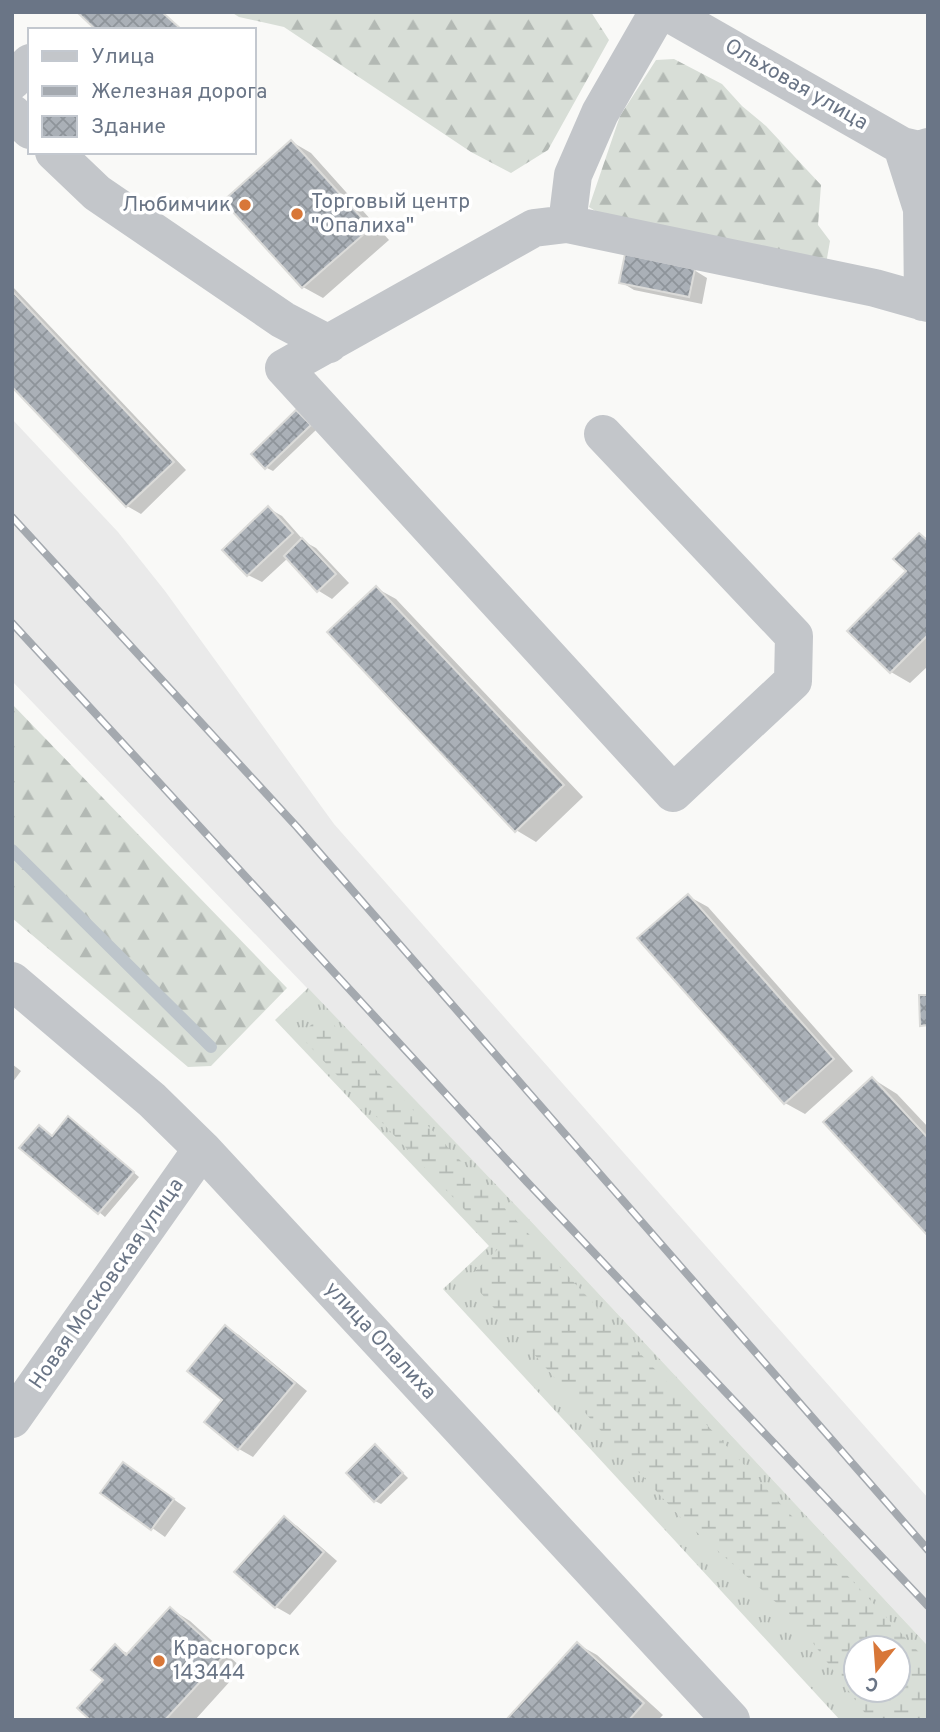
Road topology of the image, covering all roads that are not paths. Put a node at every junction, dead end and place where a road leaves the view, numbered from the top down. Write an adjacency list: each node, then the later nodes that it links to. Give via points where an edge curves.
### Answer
1 (658, 12): 9 (street, via 600,113 573,175)
2 (667, 12): 7 (street, Ольховая улица)
3 (28, 65): 4 (street)
4 (12, 81)
5 (12, 113): 6 (street)
6 (28, 128)
7 (915, 147): 10 (street)
8 (56, 154): 11 (street, via 97,193 283,320)
9 (567, 224): 10 (street, via 862,285); 11 (street, via 534,228)
10 (925, 303)
11 (329, 344): 12 (street, via 285,368 673,793 793,681 794,636)
12 (603, 434)
13 (12, 981): 14 (street, улица Опалиха, via 152,1100)
14 (202, 1149): 15 (street, Новая Московская улица); 16 (street, улица Опалиха)
15 (12, 1419)
16 (698, 1705): 17 (street, улица Опалиха)
17 (731, 1720)

